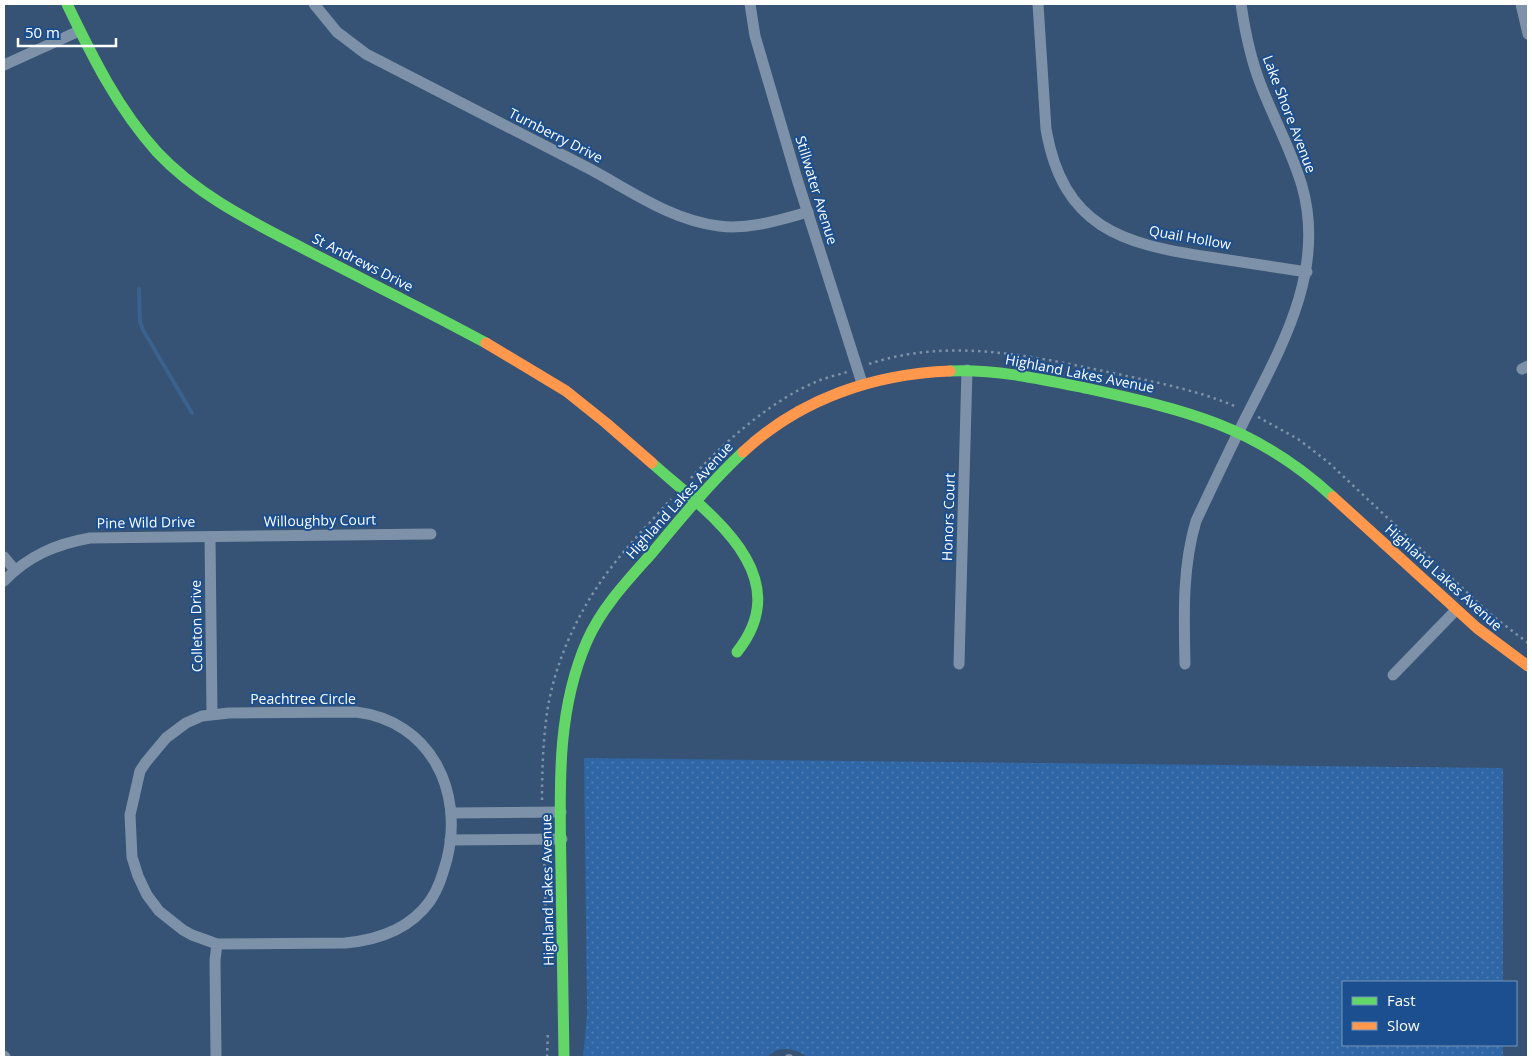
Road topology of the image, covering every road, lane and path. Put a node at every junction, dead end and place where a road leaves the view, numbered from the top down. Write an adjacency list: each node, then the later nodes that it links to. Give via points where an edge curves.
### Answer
1 (67, 4): 7 (street, St Andrews Drive)
2 (314, 4): 10 (street, Turnberry Drive, via 337,32 366,54 658,207 696,222 730,227 754,226)
3 (750, 4): 10 (street, Stillwater Avenue, via 755,36)
4 (1038, 4): 11 (street, Quail Hollow, via 1049,145 1064,186 1085,212 1122,237 1147,246)
5 (1241, 4): 11 (street, Lake Shore Avenue, via 1262,89 1303,188 1310,244)
6 (1521, 4): 8 (street)
7 (79, 31): 9 (street); 17 (street, St Andrews Drive, via 105,80 148,142 187,180 243,217 531,368 604,421)
8 (1528, 34)
9 (4, 65)
10 (808, 212): 12 (street, Stillwater Avenue)
11 (1307, 272): 15 (street, Lake Shore Avenue, via 1301,298 1283,344)
12 (857, 368): 14 (street, Stillwater Avenue); 15 (path, via 937,350 1014,353 1199,392); 17 (path, via 818,381 771,408 740,430)
13 (967, 370): 14 (street, Highland Lakes Avenue, via 921,372); 16 (street, Highland Lakes Avenue, via 1036,379 1159,403); 27 (street, Honors Court)
14 (862, 383): 18 (street, Highland Lakes Avenue, via 810,405 778,424 737,457)
15 (1249, 412): 16 (street, Lake Shore Avenue); 25 (path, via 1298,439 1328,462 1489,613)
16 (1239, 431): 24 (street, Highland Lakes Avenue, via 1307,473); 28 (street, Lake Shore Avenue, via 1196,522 1190,543 1186,564)
17 (681, 488): 18 (street, St Andrews Drive); 32 (path, via 604,577 568,641 547,711)
18 (696, 500): 26 (street, St Andrews Drive, via 739,544 753,571 758,612 754,627); 33 (street, Highland Lakes Avenue, via 612,599 588,640 567,708 562,742)
19 (431, 534): 20 (street, Willoughby Court)
20 (210, 537): 22 (street, Pine Wild Drive, via 90,538 53,548); 31 (street, Colleton Drive)
21 (4, 557): 22 (street)
22 (15, 570): 23 (street, Pine Wild Drive)
23 (4, 581)
24 (1456, 610): 29 (street, Highland Lakes Avenue); 30 (street)
25 (1528, 643)
26 (737, 652)
27 (959, 664)
28 (1185, 664)
29 (1528, 666)
30 (1393, 675)
31 (212, 714): 34 (street, Peachtree Circle, via 356,712 389,720 405,729 433,759 443,778); 39 (street, Peachtree Circle, via 186,723 158,745 140,771 130,816 132,857 147,895 159,911 183,930)
32 (542, 812): 33 (street); 34 (street)
33 (561, 812): 35 (street, Highland Lakes Avenue)
34 (451, 813): 37 (street, Peachtree Circle)
35 (562, 838): 36 (street); 43 (street, Highland Lakes Avenue)
36 (543, 839): 37 (street); 38 (path)
37 (450, 840): 39 (street, Peachtree Circle, via 435,893 425,908 393,932 365,942)
38 (546, 930)
39 (217, 944): 41 (street)
40 (548, 1023): 42 (path)
41 (216, 1057)
42 (547, 1057)
43 (564, 1057)

